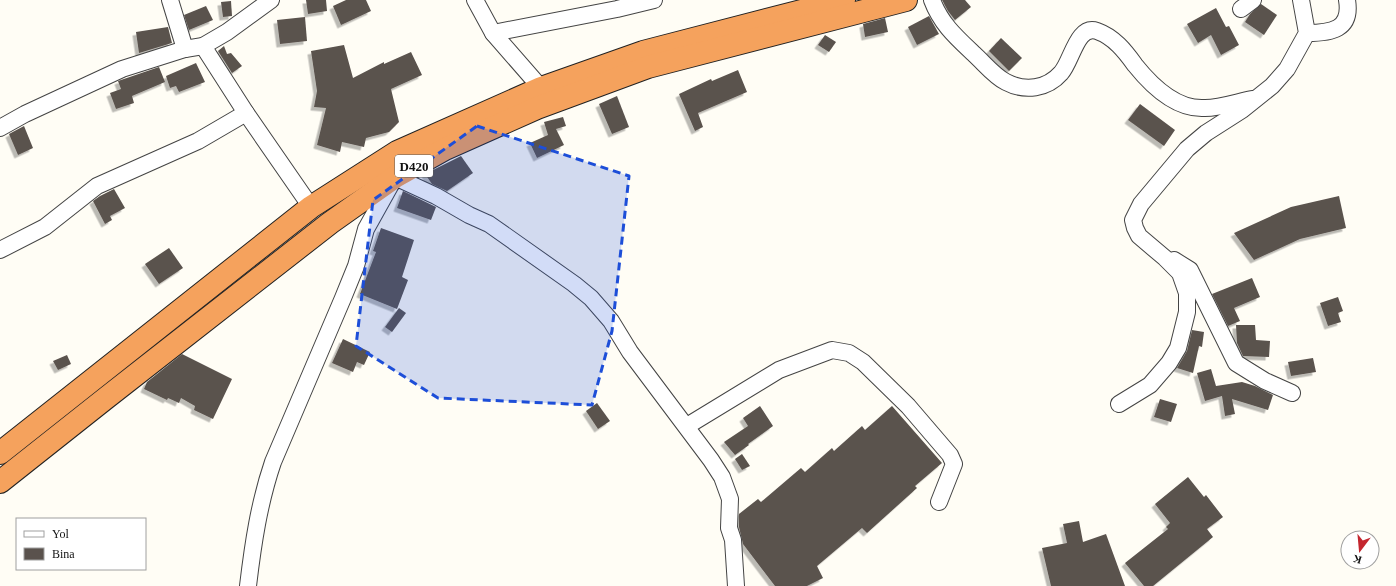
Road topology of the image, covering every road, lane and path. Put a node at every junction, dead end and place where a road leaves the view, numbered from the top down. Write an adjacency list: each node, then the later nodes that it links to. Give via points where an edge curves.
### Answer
1 (170, 0): 13 (street)
2 (271, 0): 12 (street)
3 (475, 0): 10 (street)
4 (654, 0): 10 (street, via 617,10)
5 (844, 0): 14 (highway, D420, via 643,52)
6 (906, 0): 18 (highway, D420, via 648,68 537,108 444,149)
7 (932, 0): 15 (street, via 950,32 1006,82 1021,87 1036,88 1049,83 1061,73 1071,59 1080,37 1086,31 1096,31 1123,49 1144,75 1169,98 1188,106 1204,108)
8 (1300, 0): 11 (street)
9 (1347, 0): 11 (street, via 1348,14 1346,21 1340,26 1324,33)
10 (493, 33): 14 (street)
11 (1307, 33): 15 (street, via 1288,69)
12 (203, 46): 13 (street); 16 (street)
13 (185, 49): 17 (street, via 122,69)
14 (541, 88): 19 (highway, D420, via 397,152)
15 (1258, 98): 21 (street, via 1187,149 1141,204 1133,220 1135,228 1139,236)
16 (246, 113): 19 (street); 20 (street, via 198,141 97,186 45,227)
17 (0, 128)
18 (395, 177): 24 (street, via 489,224 591,298); 26 (highway, D420, via 330,223); 28 (street, via 366,229 356,266 273,462 256,523)
19 (311, 207): 25 (highway, D420)
20 (0, 250)
21 (1165, 258): 22 (street, via 1172,259 1190,270 1236,363 1265,381); 23 (street, via 1180,273 1187,293 1187,312 1178,348 1150,385)
22 (1292, 393)
23 (1119, 404)
24 (687, 426): 27 (street, via 779,370 832,350 849,353 863,362 908,406 950,455 954,464); 29 (street, via 718,471 730,499 729,528 733,540)
25 (0, 453)
26 (0, 482)
27 (939, 502)
28 (248, 586)
29 (736, 586)

